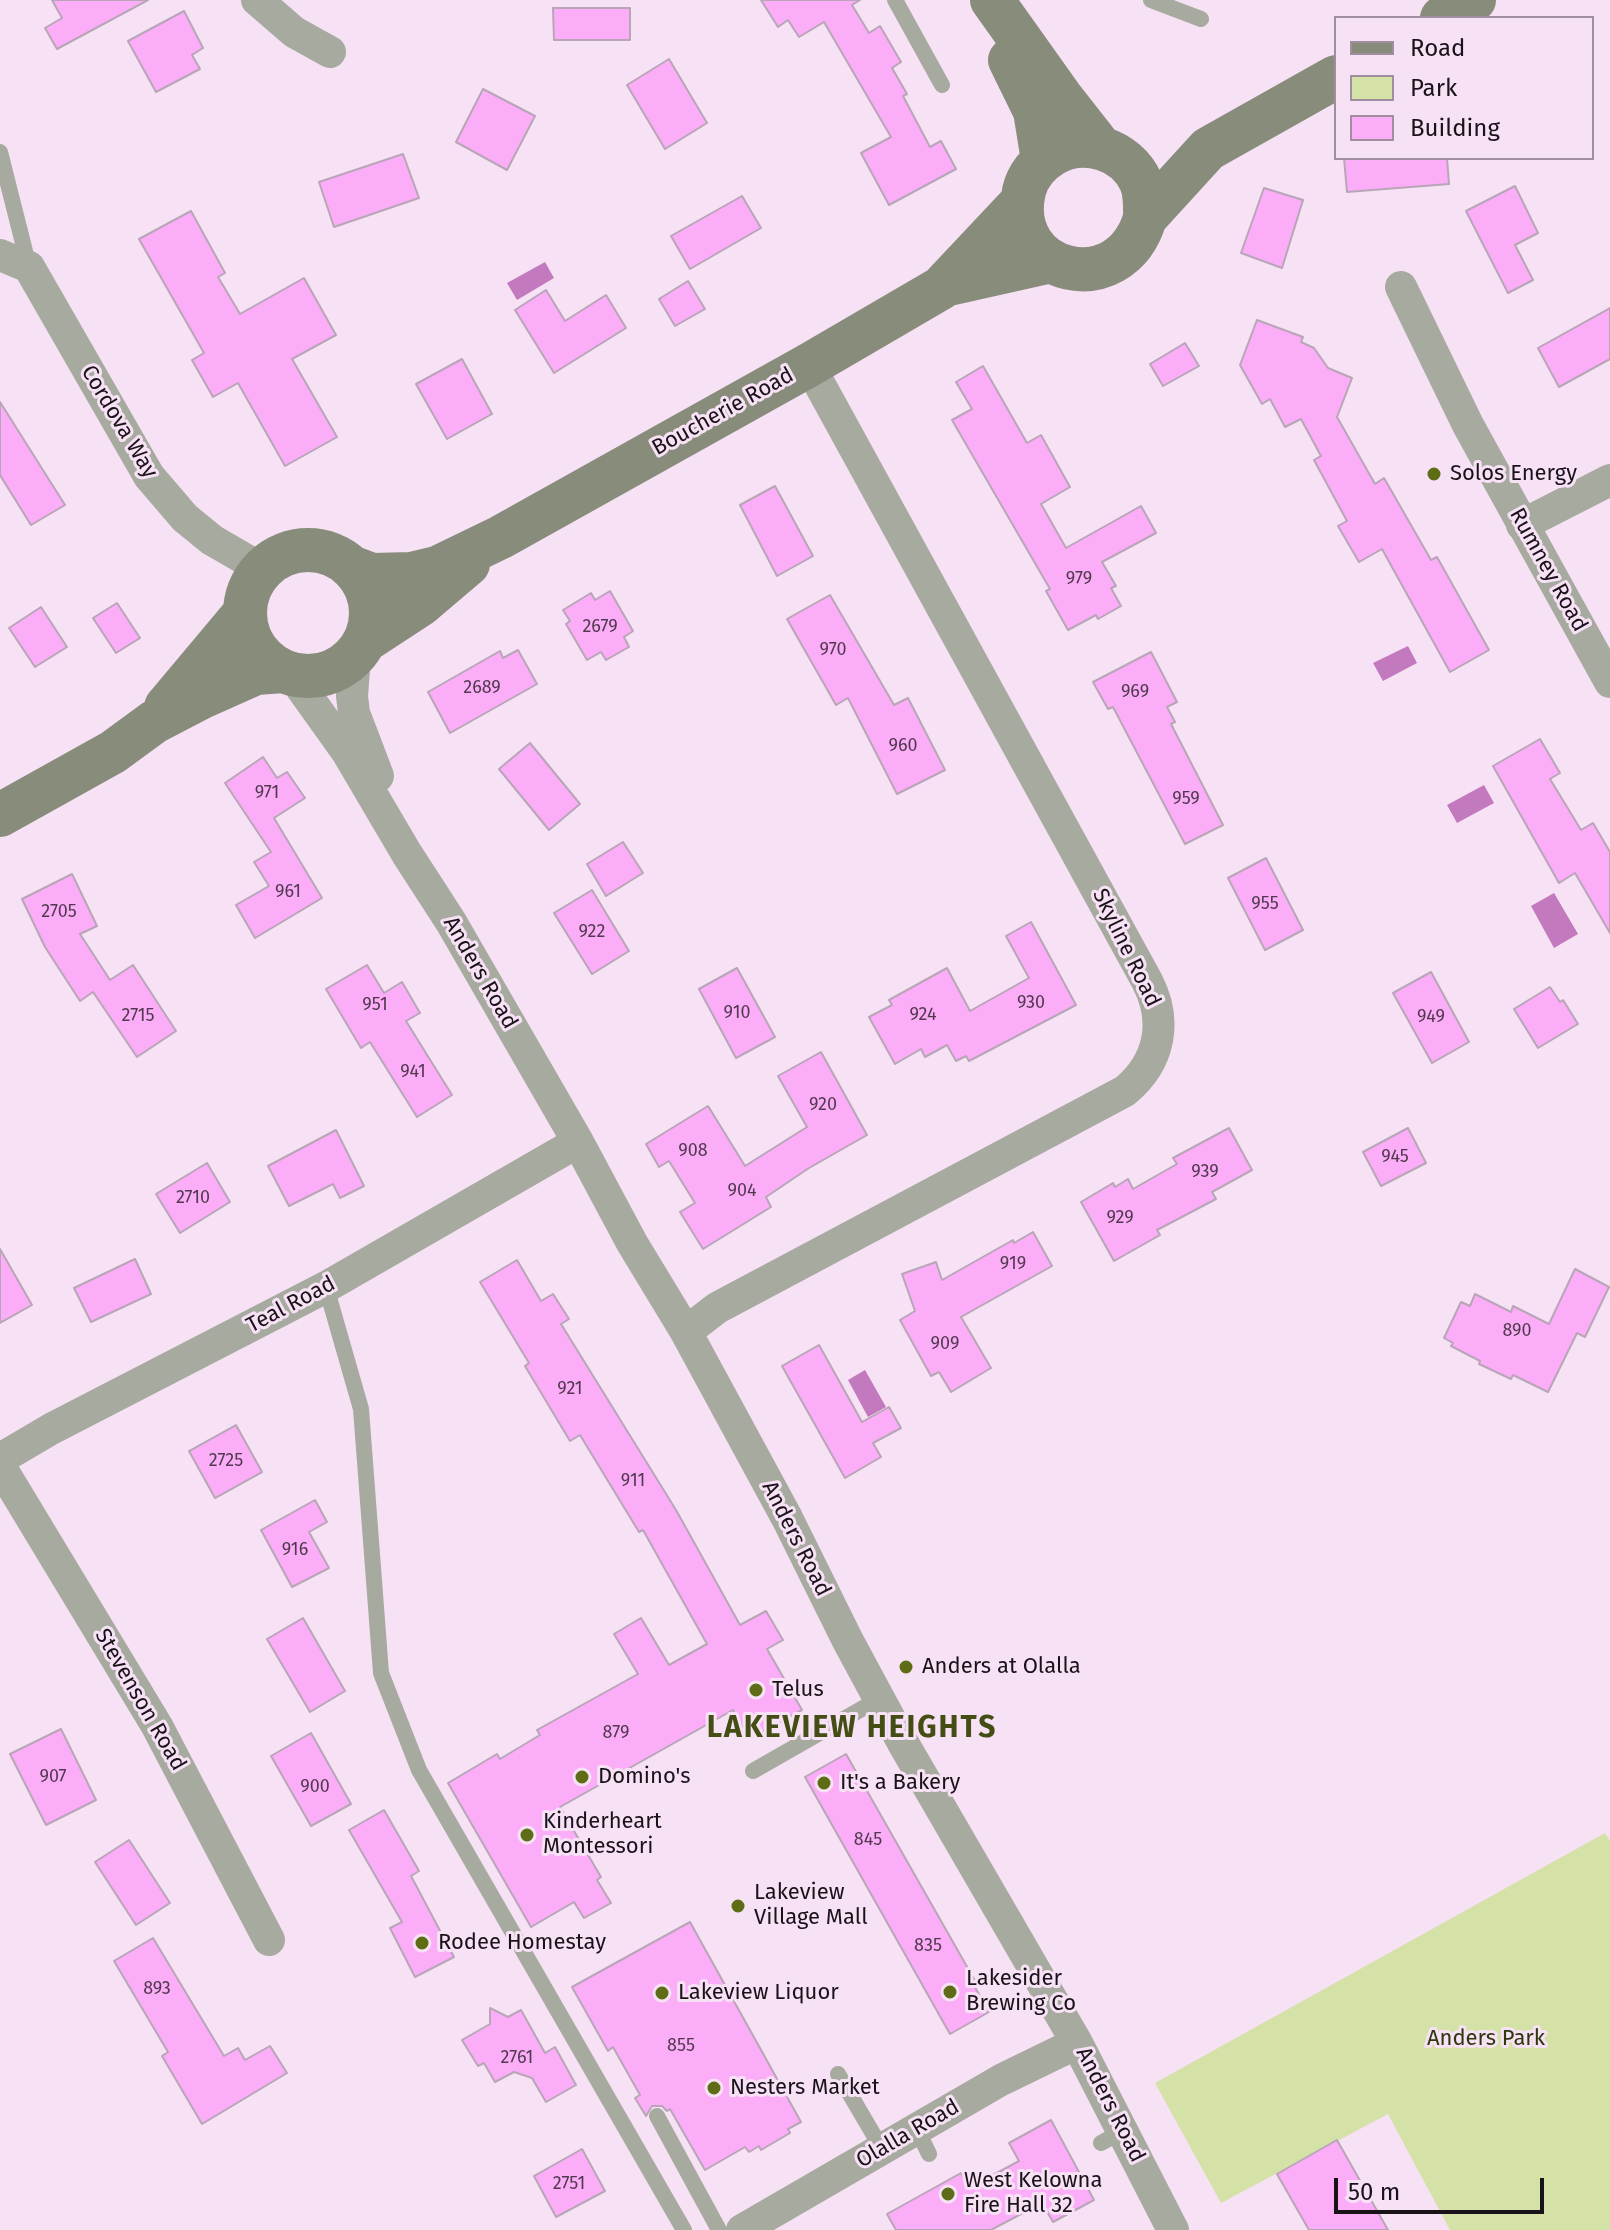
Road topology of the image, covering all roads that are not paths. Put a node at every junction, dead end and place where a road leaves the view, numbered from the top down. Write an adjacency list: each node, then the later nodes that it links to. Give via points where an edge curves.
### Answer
1 (257, 0): 9 (street, via 294,32)
2 (895, 0): 11 (lane)
3 (974, 0): 15 (main road, via 1035,111)
4 (992, 0): 14 (main road, via 1061,97)
5 (1151, 0): 8 (lane)
6 (1474, 0): 7 (main road)
7 (1446, 16)
8 (1201, 19)
9 (330, 52)
10 (1334, 78): 12 (main road, Boucherie Road)
11 (942, 85)
12 (1208, 149): 14 (main road, Boucherie Road); 17 (main road, Boucherie Road)
13 (0, 152): 18 (lane)
14 (1113, 154): 15 (main road, Boucherie Road, via 1081,145); 17 (main road, via 1141,184)
15 (1043, 160): 16 (main road, Boucherie Road, via 1025,185)
16 (1021, 203): 19 (main road, via 1027,235); 20 (main road, Boucherie Road)
17 (1145, 218): 19 (main road, Boucherie Road, via 1132,248 1108,266 1071,269)
18 (14, 261): 27 (street, Cordova Way, via 149,476 185,518)
19 (1051, 261): 20 (main road, Boucherie Road)
20 (944, 285): 22 (main road, Boucherie Road)
21 (1401, 287): 24 (street, Rumney Road)
22 (809, 365): 25 (main road, Boucherie Road); 37 (street, Skyline Road, via 1147,981 1158,1006 1159,1033 1144,1071 1125,1091 717,1308)
23 (1610, 480): 24 (street)
24 (1522, 525): 31 (street, Rumney Road)
25 (501, 537): 26 (main road, Boucherie Road, via 437,568 412,574 372,575); 29 (main road, Boucherie Road)
26 (351, 567): 27 (main road, via 338,557 306,550 290,552); 29 (main road, via 371,601 372,620)
27 (262, 569): 28 (main road, via 249,590)
28 (244, 614): 30 (main road, via 259,654); 32 (main road)
29 (361, 648): 30 (main road, via 343,668 326,675); 34 (street, Anders Road, via 354,713)
30 (288, 673): 32 (main road, via 256,673); 34 (street, Anders Road, via 347,752)
31 (1610, 682)
32 (154, 722): 33 (main road, via 113,752)
33 (0, 815)
34 (407, 854): 35 (street, Anders Road)
35 (578, 1142): 36 (street, Teal Road); 37 (street, Anders Road)
36 (326, 1287): 38 (street, Teal Road); 48 (lane, via 361,1409 381,1673 419,1770)
37 (686, 1332): 40 (street, Anders Road)
38 (0, 1459)
39 (0, 1466): 42 (street, Stevenson Road, via 157,1726)
40 (879, 1699): 41 (lane); 43 (street, Anders Road)
41 (753, 1771)
42 (269, 1940)
43 (1077, 2043): 46 (street, Olalla Road, via 1001,2080 923,2141); 47 (street, Anders Road, via 1112,2137)
44 (838, 2074): 46 (lane)
45 (657, 2116): 49 (lane)
46 (882, 2149): 50 (street, Olalla Road)
47 (1171, 2229)
48 (684, 2230)
49 (719, 2230)
50 (742, 2230)

